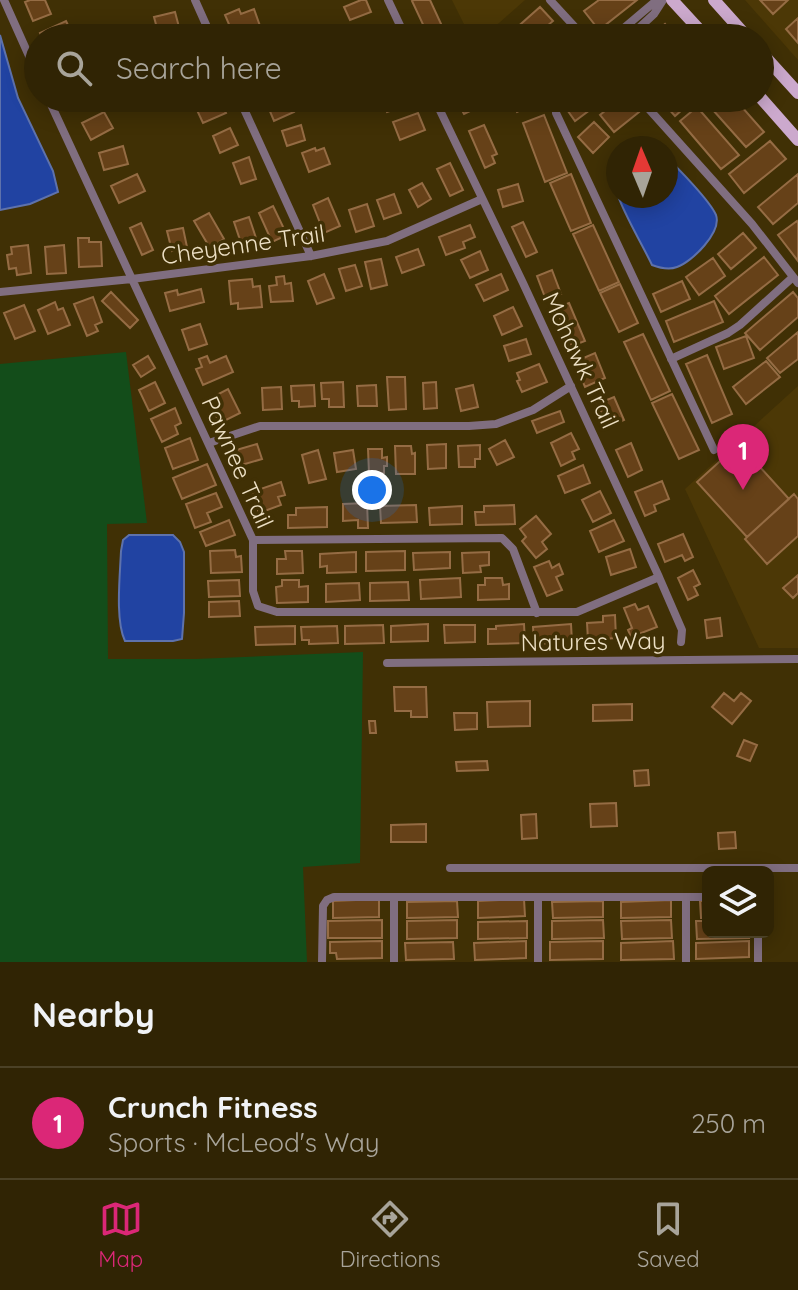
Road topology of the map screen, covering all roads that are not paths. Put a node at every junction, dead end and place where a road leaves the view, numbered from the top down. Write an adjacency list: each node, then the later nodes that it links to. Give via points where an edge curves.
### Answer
1 (4, 0): 15 (street)
2 (195, 0): 8 (street)
3 (388, 0): 9 (street)
4 (550, 0): 10 (street)
5 (660, 0): 11 (street); 12 (street)
6 (672, 0): 13 (main road)
7 (714, 0): 14 (main road)
8 (206, 24)
9 (399, 24)
10 (572, 24)
11 (630, 24)
12 (643, 24)
13 (694, 24)
14 (735, 24)
15 (24, 45)
16 (774, 66): 17 (main road)
17 (798, 93)
18 (774, 107): 25 (main road)
19 (54, 112): 29 (street, Pawnee Trail)
20 (245, 112): 28 (street)
21 (441, 112): 27 (street, Mohawk Trail)
22 (556, 112): 32 (street)
23 (652, 112): 30 (street)
24 (773, 112): 26 (main road)
25 (798, 128)
26 (798, 140)
27 (482, 199): 28 (street, Cheyenne Trail, via 387,241); 33 (street, Mohawk Trail)
28 (311, 256): 29 (street, Cheyenne Trail)
29 (132, 279): 31 (street, Cheyenne Trail); 34 (street, Pawnee Trail)
30 (795, 280): 32 (street, via 728,333)
31 (0, 292)
32 (671, 359): 35 (street)
33 (571, 386): 34 (street, via 533,410 496,424 260,426); 37 (street, Mohawk Trail)
34 (209, 443): 36 (street, Pawnee Trail)
35 (714, 450)
36 (253, 540): 38 (street, via 502,538 513,549); 38 (street, Pawnee Trail, via 258,606 277,612)
37 (659, 577): 38 (street, Pawnee Trail, via 577,612); 39 (street, Mohawk Trail, via 682,630)
38 (537, 613)
39 (681, 642)
40 (798, 659): 41 (street, Natures Way)
41 (387, 663)
42 (450, 868): 43 (street)
43 (798, 868)
44 (394, 897): 45 (street); 49 (street, via 327,900); 50 (street)
45 (538, 897): 46 (street); 51 (street)
46 (686, 897): 47 (street); 52 (street)
47 (702, 897)
48 (758, 938): 53 (street)
49 (322, 962)
50 (394, 962)
51 (538, 962)
52 (686, 962)
53 (758, 962)

